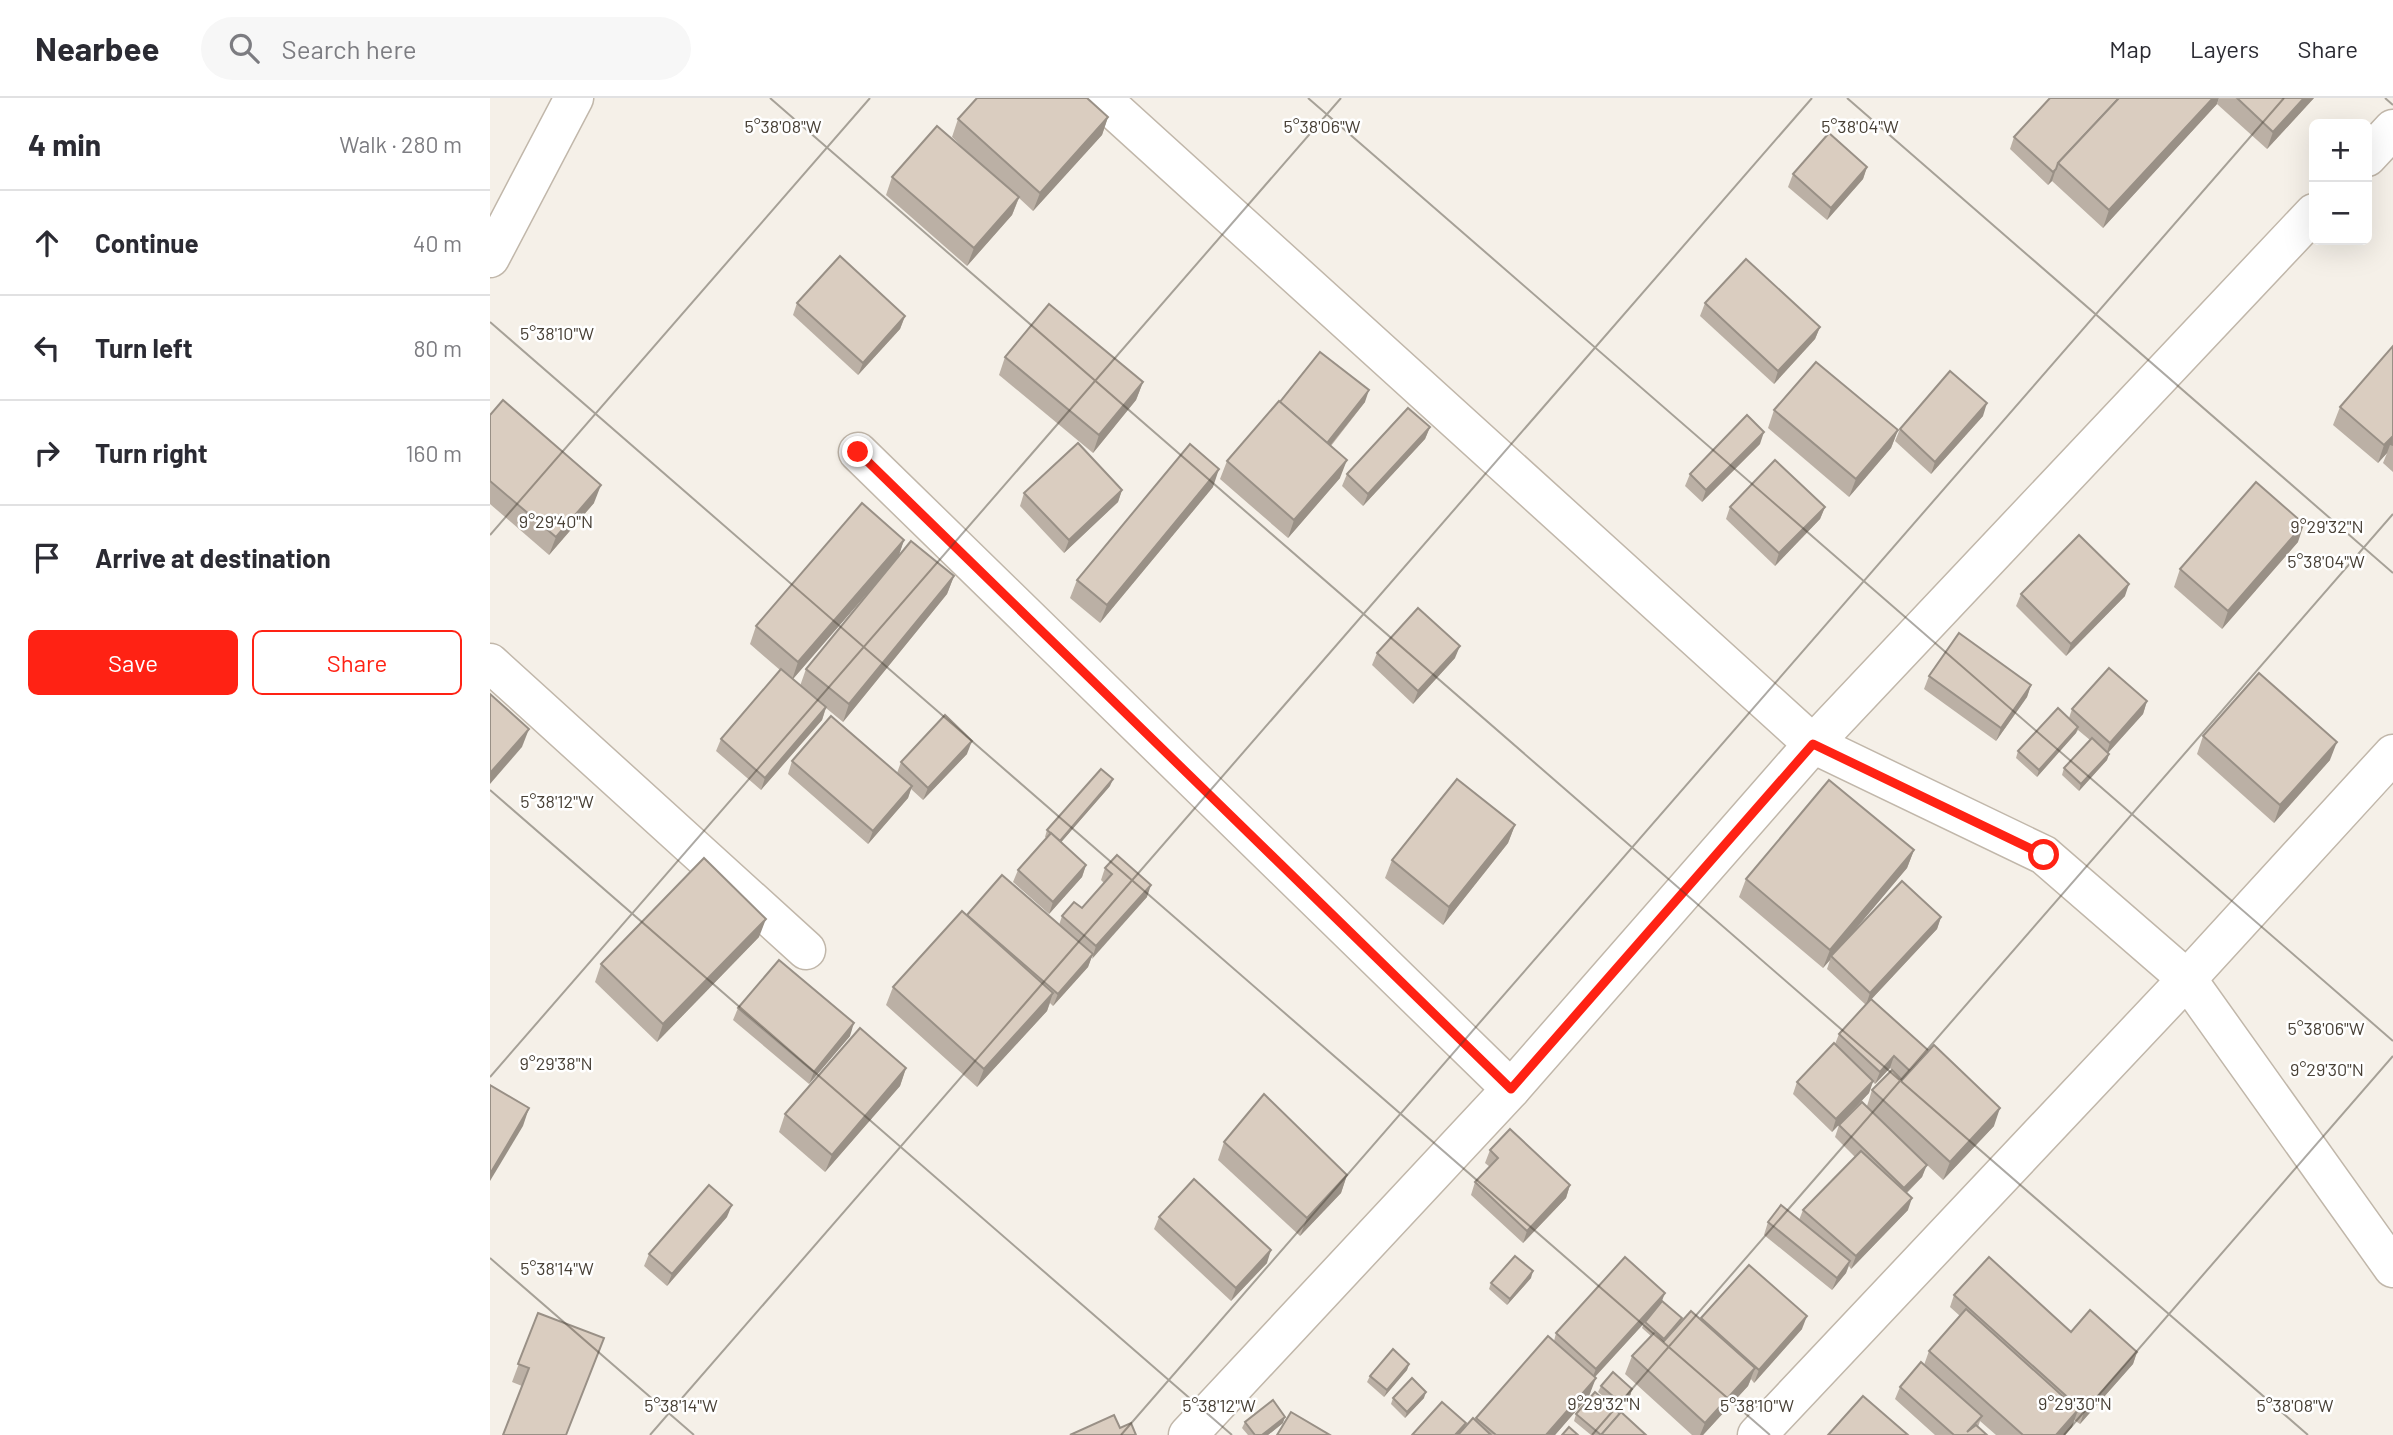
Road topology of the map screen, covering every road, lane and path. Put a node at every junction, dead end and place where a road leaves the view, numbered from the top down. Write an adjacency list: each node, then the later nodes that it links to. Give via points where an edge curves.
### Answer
1 (573, 98): 6 (street)
2 (1101, 98): 9 (street)
3 (2393, 129): 4 (street)
4 (2372, 152)
5 (2309, 218): 9 (street)
6 (490, 258)
7 (858, 452): 13 (street)
8 (490, 663): 11 (street)
9 (1813, 744): 12 (street, via 2044,855); 13 (street)
10 (2393, 754): 12 (street)
11 (806, 950)
12 (2186, 979): 14 (street); 16 (street)
13 (1511, 1089): 15 (street)
14 (2393, 1268)
15 (1188, 1435)
16 (1757, 1435)

